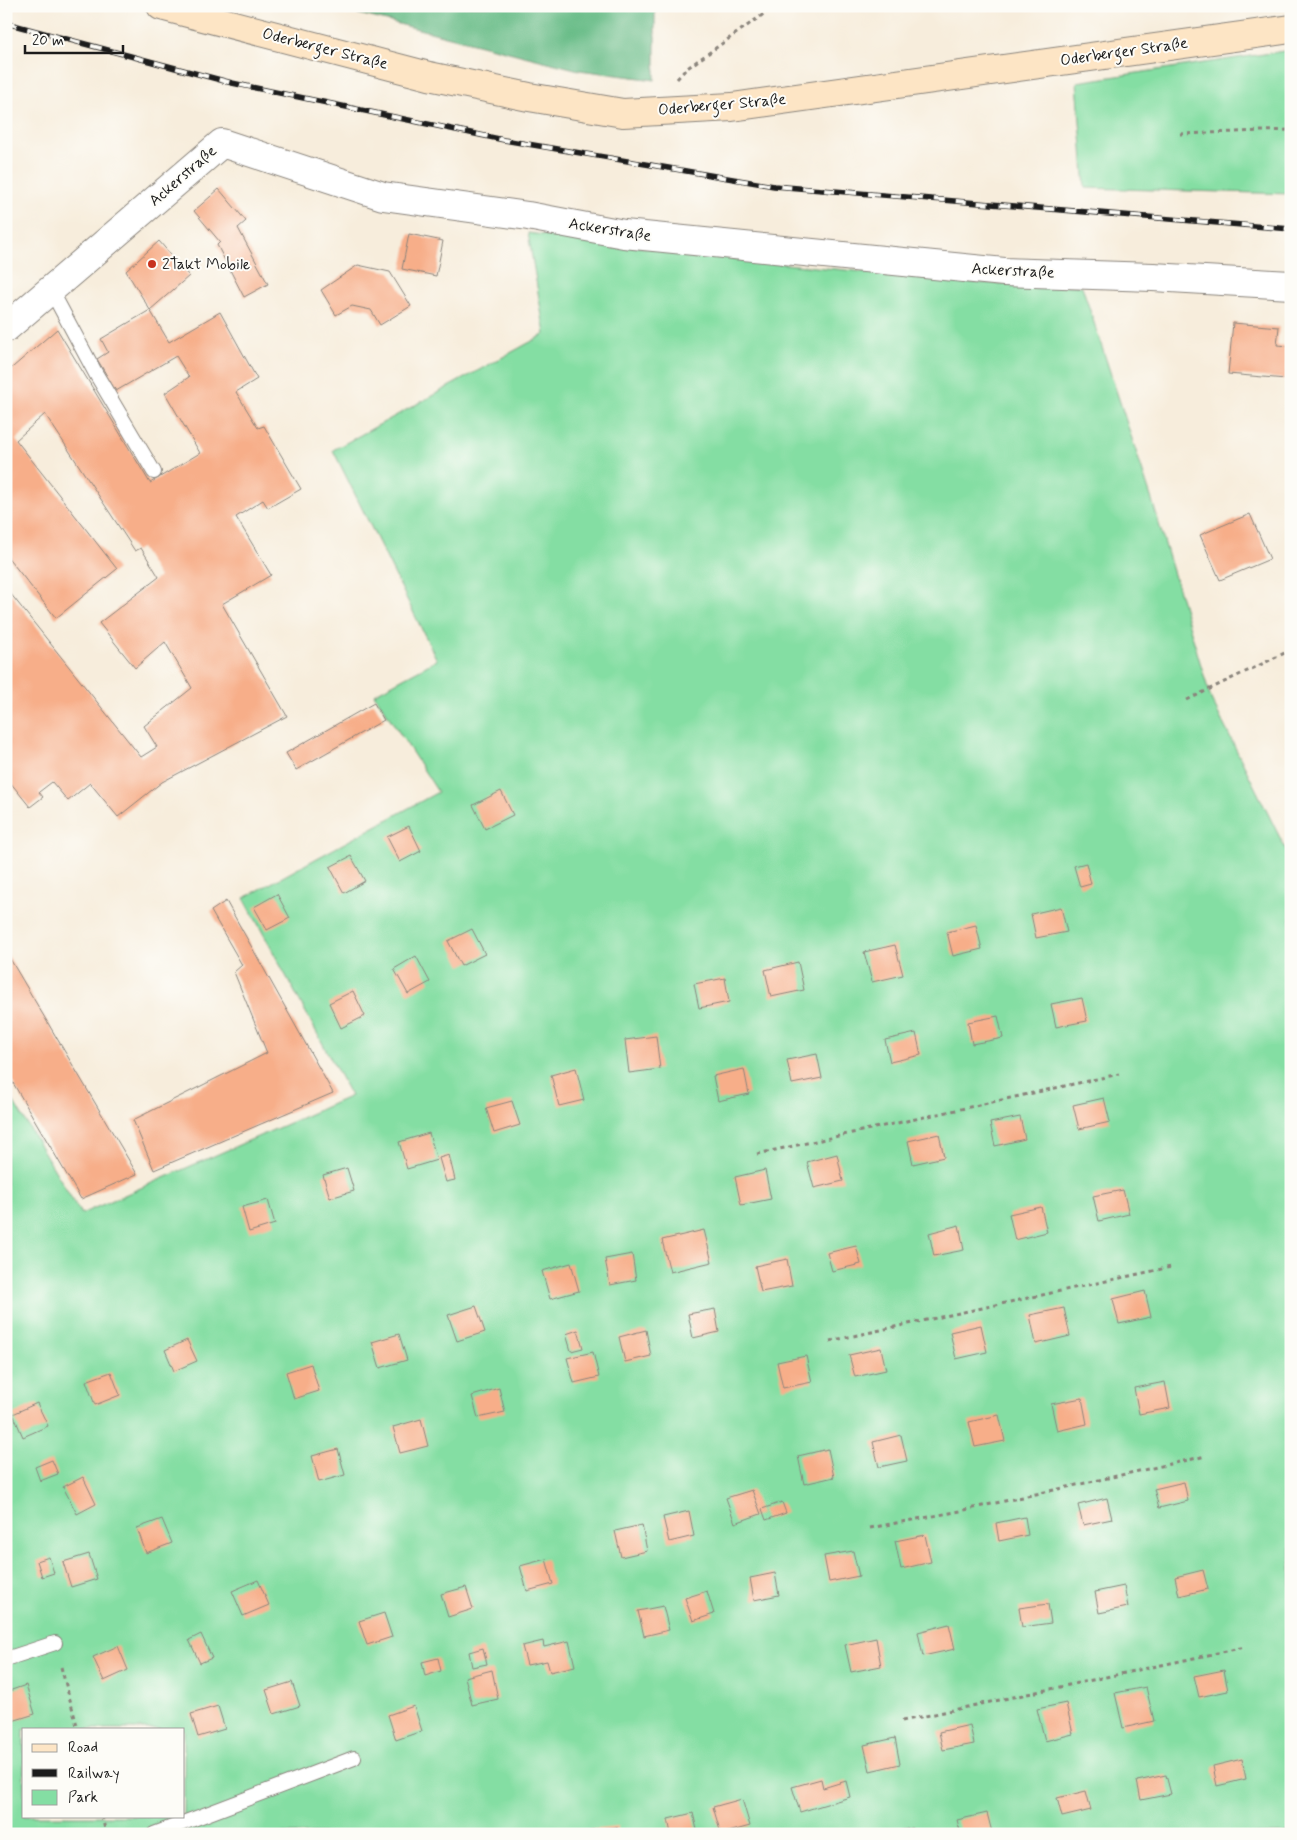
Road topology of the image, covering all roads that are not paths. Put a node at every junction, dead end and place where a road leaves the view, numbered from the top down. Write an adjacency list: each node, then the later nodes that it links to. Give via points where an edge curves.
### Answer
1 (161, 6): 2 (main road, Oderberger Straße, via 428,76 529,98 623,113 732,107)
2 (1291, 29)
3 (1291, 285): 4 (street, Ackerstraße, via 1004,272 624,234 528,216 383,196 222,143)
4 (51, 290): 5 (street, Ackerstraße); 6 (lane)
5 (6, 328)
6 (154, 472)
7 (55, 1643): 8 (lane)
8 (6, 1659)
9 (354, 1758): 10 (lane)
10 (154, 1834)

